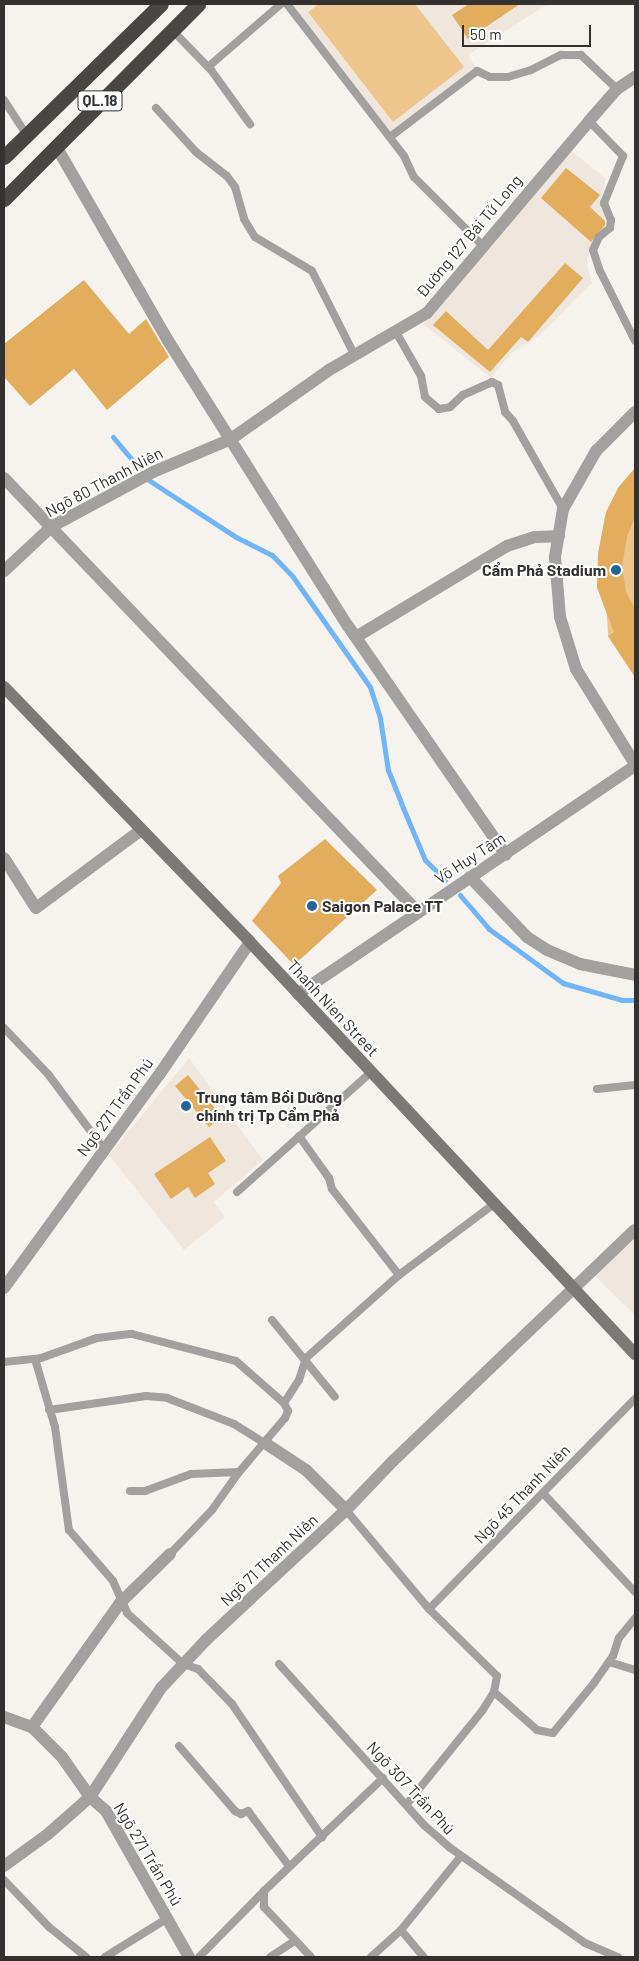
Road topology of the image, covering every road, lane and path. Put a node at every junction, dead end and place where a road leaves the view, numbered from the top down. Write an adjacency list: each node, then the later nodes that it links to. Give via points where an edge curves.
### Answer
1 (161, 4): 13 (highway, QL.18)
2 (198, 4): 5 (highway, QL.18)
3 (281, 4): 6 (lane)
4 (287, 4): 14 (lane)
5 (171, 29): 6 (lane); 15 (highway, QL.18)
6 (208, 67): 12 (lane)
7 (635, 77): 8 (street, Đường 127 Bái Tử Long)
8 (617, 89): 11 (street, Đường 127 Bái Tử Long); 14 (lane, via 581,56 561,55 508,77 490,78 477,72)
9 (4, 100): 13 (lane)
10 (156, 108): 21 (lane, via 196,152 227,176 235,187 244,219 255,237 312,272)
11 (589, 120): 18 (street, Đường 127 Bái Tử Long); 20 (lane, via 623,156 604,203 612,220 610,228 598,237 593,250)
12 (250, 124)
13 (26, 134): 16 (highway, QL.18)
14 (390, 137): 18 (lane, via 428,194)
15 (56, 146): 17 (highway, QL.18); 23 (street, via 167,339)
16 (4, 157)
17 (4, 199)
18 (482, 245): 19 (street, Đường 127 Bái Tử Long, via 427,313)
19 (396, 332): 21 (street, Đường 127 Bái Tử Long); 25 (lane, via 421,376 426,397 440,409 450,407 463,395 492,382 498,385 505,412 513,420)
20 (635, 342)
21 (355, 356): 23 (street, Đường 127 Bái Tử Long, via 329,370)
22 (635, 412): 25 (street, via 596,451)
23 (231, 440): 26 (street, Ngõ 80 Thanh Niên, via 153,472); 29 (street)
24 (4, 478): 26 (street)
25 (564, 509): 27 (street)
26 (51, 528): 28 (street, Ngõ 80 Thanh Niên); 36 (street)
27 (559, 536): 29 (street, via 535,537 507,546); 31 (street, via 555,557 560,617 576,669)
28 (4, 571)
29 (356, 637): 33 (street)
30 (4, 686): 32 (street, Thanh Nien Street)
31 (635, 765): 33 (street, Võ Huy Tâm)
32 (141, 830): 34 (street, via 36,908); 37 (street, Thanh Nien Street)
33 (506, 855): 35 (street, Võ Huy Tâm)
34 (4, 858)
35 (470, 877): 36 (street, Võ Huy Tâm); 38 (street, via 527,937 547,950 580,964)
36 (418, 912): 39 (street, Võ Huy Tâm)
37 (250, 942): 39 (street, Thanh Nien Street); 45 (street, Ngõ 271 Trần Phú)
38 (635, 975)
39 (298, 994): 41 (street, Thanh Nien Street)
40 (4, 1028): 45 (lane, via 48,1074)
41 (371, 1072): 44 (lane); 47 (street, Thanh Nien Street)
42 (635, 1085): 43 (lane)
43 (597, 1089)
44 (299, 1136): 46 (lane); 49 (lane, via 329,1178 332,1189)
45 (104, 1149): 50 (street, Ngõ 271 Trần Phú)
46 (237, 1192)
47 (494, 1204): 49 (lane); 51 (street, Thanh Nien Street)
48 (635, 1230): 51 (street, Ngõ 71 Thanh Niên)
49 (399, 1275): 54 (lane)
50 (4, 1287)
51 (574, 1291): 53 (street, Thanh Nien Street); 65 (street, Ngõ 71 Thanh Niên, via 394,1460)
52 (272, 1320): 54 (lane)
53 (635, 1354)
54 (306, 1358): 57 (lane); 59 (lane, via 296,1386)
55 (35, 1359): 56 (lane); 59 (lane, via 97,1338 132,1334 236,1361); 60 (lane)
56 (4, 1362)
57 (335, 1397)
58 (635, 1399): 64 (lane, Ngõ 45 Thanh Niên)
59 (284, 1404): 61 (lane, via 288,1411 285,1418)
60 (49, 1410): 61 (lane, via 146,1396 167,1398 234,1424); 68 (lane, via 55,1427 69,1530 113,1581 121,1596)
61 (265, 1442): 62 (lane); 65 (street, via 306,1470)
62 (239, 1472): 63 (lane, via 191,1474 145,1491); 66 (lane, via 212,1510)
63 (130, 1492)
64 (543, 1493): 67 (lane); 69 (lane, Ngõ 45 Thanh Niên)
65 (346, 1510): 69 (lane); 72 (street, Ngõ 71 Thanh Niên)
66 (170, 1554): 68 (street)
67 (635, 1592)
68 (120, 1602): 72 (lane, via 127,1613); 77 (street)
69 (429, 1609): 75 (lane, via 497,1676)
70 (635, 1618): 71 (lane, via 619,1638)
71 (609, 1662): 74 (lane); 75 (lane, via 553,1733 537,1730)
72 (184, 1664): 80 (street, Ngõ 71 Thanh Niên, via 161,1688); 82 (lane, via 198,1669 232,1704)
73 (279, 1664): 79 (lane, Ngõ 307 Trần Phú)
74 (635, 1670)
75 (494, 1692): 81 (lane)
76 (4, 1717): 77 (street, Ngõ 271 Trần Phú)
77 (32, 1727): 80 (street, Ngõ 271 Trần Phú, via 62,1757)
78 (179, 1746): 85 (lane, via 235,1811 241,1814 248,1811)
79 (383, 1778): 81 (lane, Ngõ 307 Trần Phú); 82 (lane)
80 (90, 1797): 84 (street, Ngõ 71 Thanh Niên, via 48,1834); 88 (street, Ngõ 271 Trần Phú, via 106,1810)
81 (407, 1804): 83 (lane, Ngõ 307 Trần Phú, via 424,1825)
82 (322, 1836): 85 (lane)
83 (461, 1856): 89 (lane); 99 (lane, Ngõ 307 Trần Phú, via 585,1943)
84 (4, 1866)
85 (289, 1866): 87 (lane)
86 (4, 1880): 91 (lane, via 49,1927)
87 (264, 1891): 90 (lane, via 264,1907); 94 (lane)
88 (168, 1918): 92 (lane); 93 (street, Ngõ 271 Trần Phú)
89 (401, 1930): 97 (lane); 98 (lane)
90 (295, 1941): 95 (lane); 96 (lane)
91 (86, 1957)
92 (105, 1957)
93 (189, 1957)
94 (199, 1957)
95 (270, 1957)
96 (310, 1957)
97 (371, 1957)
98 (424, 1957)
99 (618, 1957)

